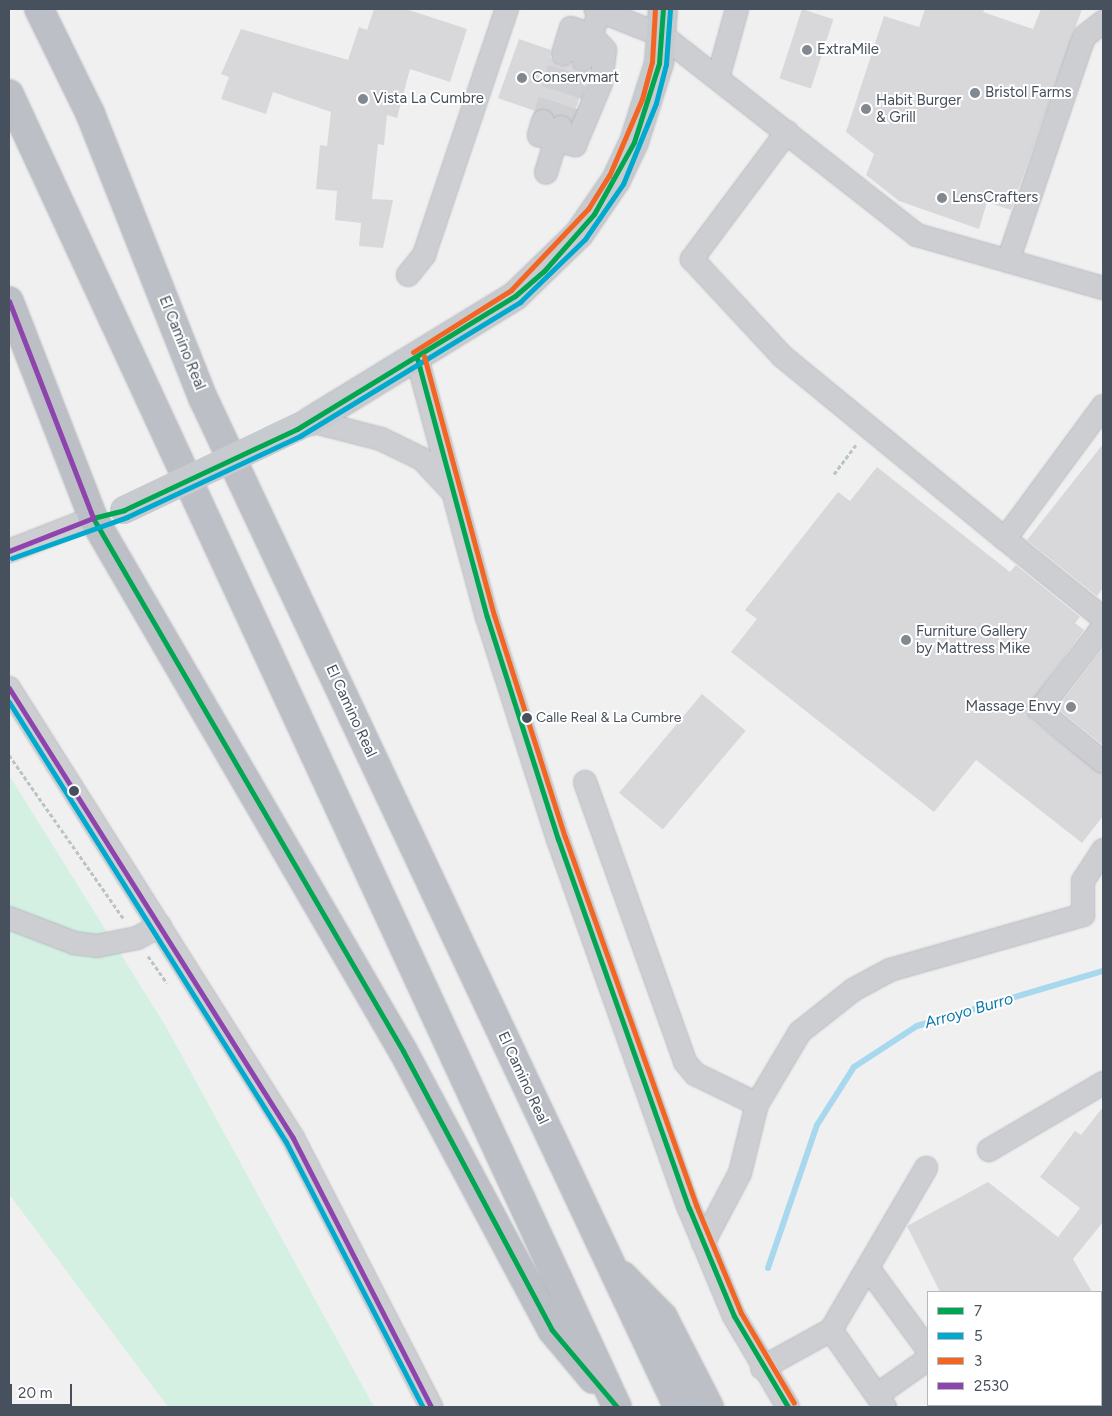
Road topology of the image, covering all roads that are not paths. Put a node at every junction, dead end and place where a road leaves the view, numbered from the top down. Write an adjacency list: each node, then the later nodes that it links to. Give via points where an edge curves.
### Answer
1 (39, 9): 13 (highway, El Camino Real)
2 (50, 9): 13 (highway)
3 (507, 9): 17 (street, via 424,255)
4 (664, 9): 9 (main road)
5 (737, 9): 11 (street)
6 (597, 10): 8 (street); 9 (street)
7 (1103, 22): 16 (street, via 1085,36 1080,48)
8 (591, 35): 10 (street, via 571,28); 15 (street, via 605,50 600,83 575,145 554,129)
9 (663, 36): 11 (street); 20 (main road, via 657,70 634,142 616,180 579,234 515,296)
10 (573, 57)
11 (718, 78): 14 (street)
12 (9, 94): 47 (highway)
13 (90, 113): 40 (highway, El Camino Real, via 203,398)
14 (787, 132): 16 (street, via 917,235); 25 (street, via 692,259 782,356)
15 (546, 172)
16 (1008, 261): 18 (street)
17 (408, 275)
18 (1103, 288)
19 (9, 301): 24 (highway)
20 (417, 358): 22 (main road); 23 (street)
21 (1103, 406): 25 (street)
22 (311, 421): 23 (street, via 381,439 422,459); 24 (main road, bridge, via 124,510)
23 (454, 492): 39 (street, via 487,617 555,831)
24 (93, 518): 26 (street); 47 (highway, via 403,1051 552,1330)
25 (1004, 538): 27 (street)
26 (9, 552)
27 (1102, 616): 29 (street, via 1039,710)
28 (9, 688): 34 (street)
29 (1103, 762)
30 (585, 782): 36 (street, via 685,1062 695,1074)
31 (1103, 850): 32 (street, via 1083,880)
32 (1093, 912): 36 (street, via 890,970 852,990 800,1032)
33 (9, 918): 34 (street, via 65,940 97,946 137,938)
34 (160, 926): 48 (street, via 293,1138)
35 (1103, 1083): 37 (street)
36 (757, 1104): 39 (street, via 740,1172)
37 (989, 1150)
38 (926, 1168): 41 (street)
39 (703, 1243): 45 (street)
40 (608, 1260): 49 (highway, El Camino Real); 50 (highway, via 663,1317)
41 (868, 1268): 42 (street); 43 (street)
42 (831, 1330): 45 (street); 46 (street)
43 (927, 1349)
44 (927, 1360): 46 (street)
45 (762, 1368): 51 (street)
46 (881, 1401)
47 (616, 1406)
48 (431, 1407)
49 (678, 1407)
50 (708, 1407)
51 (788, 1407)

